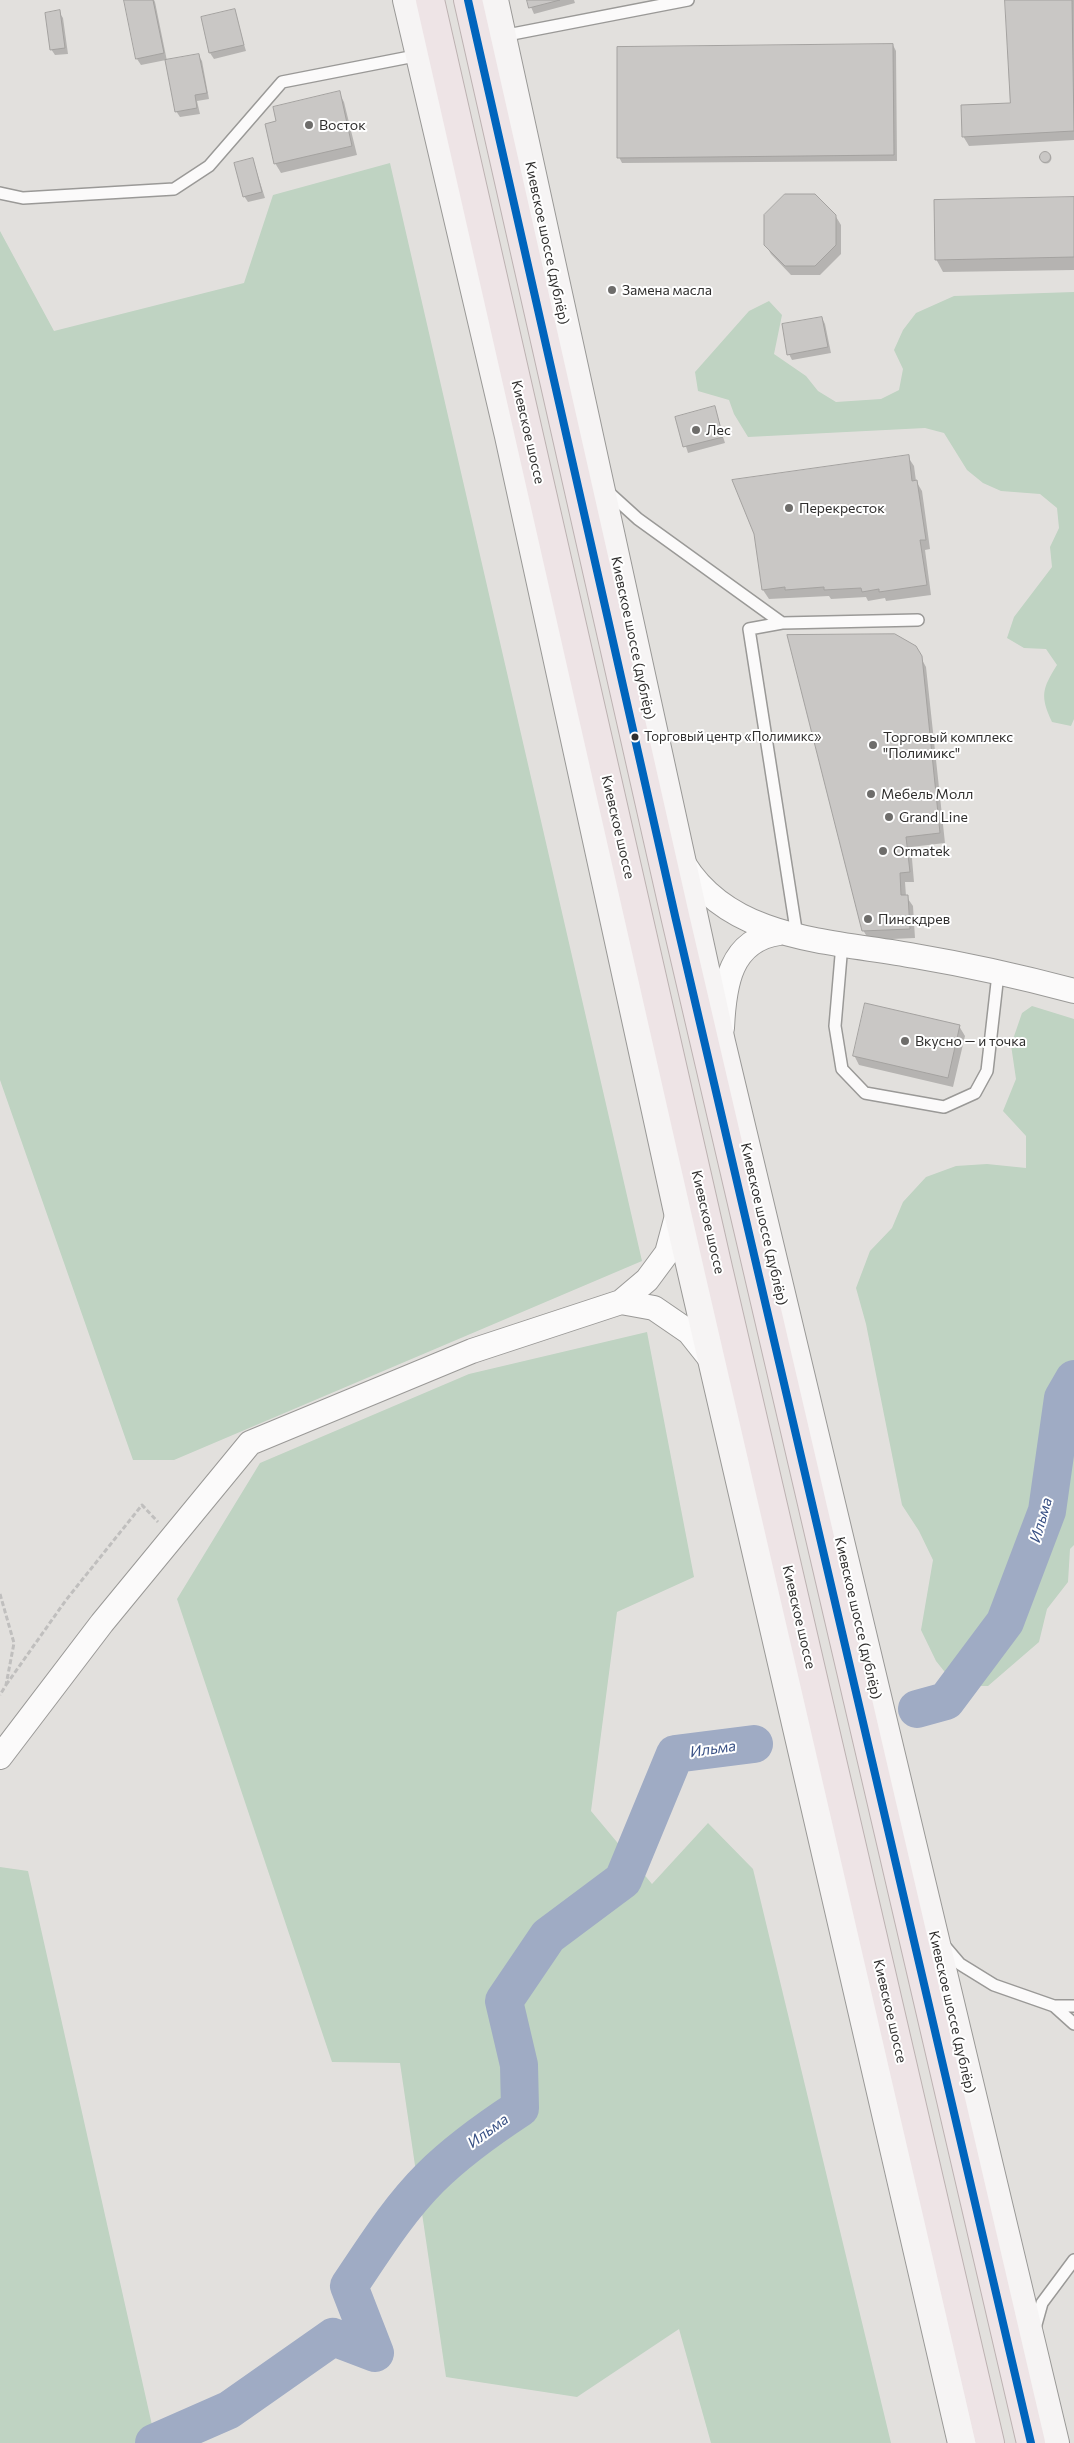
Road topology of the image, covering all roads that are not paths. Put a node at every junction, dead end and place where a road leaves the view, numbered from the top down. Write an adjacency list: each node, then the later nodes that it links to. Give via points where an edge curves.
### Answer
1 (407, 0): 7 (main road)
2 (430, 0): 29 (highway, Киевское шоссе, via 719,1272)
3 (468, 0): 17 (highway)
4 (494, 0): 6 (main road, Киевское шоссе (дублёр))
5 (688, 0): 6 (lane)
6 (502, 36): 9 (main road, Киевское шоссе (дублёр))
7 (420, 55): 8 (lane, via 282,82 209,166 174,189 22,198); 18 (main road, via 509,436)
8 (0, 193)
9 (600, 484): 11 (lane, via 638,519); 12 (main road, Киевское шоссе (дублёр))
10 (918, 620): 11 (lane)
11 (782, 623): 13 (lane, via 749,629)
12 (682, 862): 13 (street, via 694,881 718,903); 17 (main road, Киевское шоссе (дублёр))
13 (788, 935): 14 (street); 17 (street, via 763,935 738,956)
14 (842, 944): 15 (street); 15 (lane, via 835,1026 842,1069 865,1093 944,1107 975,1093 987,1071)
15 (998, 974): 16 (street)
16 (1074, 991)
17 (711, 1035): 22 (main road, Киевское шоссе (дублёр), via 757,1193); 30 (highway)
18 (678, 1212): 19 (street, via 667,1253 647,1280); 20 (main road)
19 (621, 1302): 20 (street, via 654,1308 689,1332); 21 (street, via 472,1352 250,1443 102,1622)
20 (712, 1361): 28 (main road)
21 (0, 1757)
22 (932, 1932): 23 (lane, via 960,1964 994,1985); 27 (main road, Киевское шоссе (дублёр))
23 (1054, 2006): 24 (lane); 25 (lane)
24 (1074, 2006)
25 (1074, 2024)
26 (1074, 2260): 27 (lane, via 1042,2302)
27 (1031, 2344): 31 (main road, Киевское шоссе (дублёр))
28 (962, 2443)
29 (990, 2443)
30 (1031, 2443)
31 (1055, 2443)

